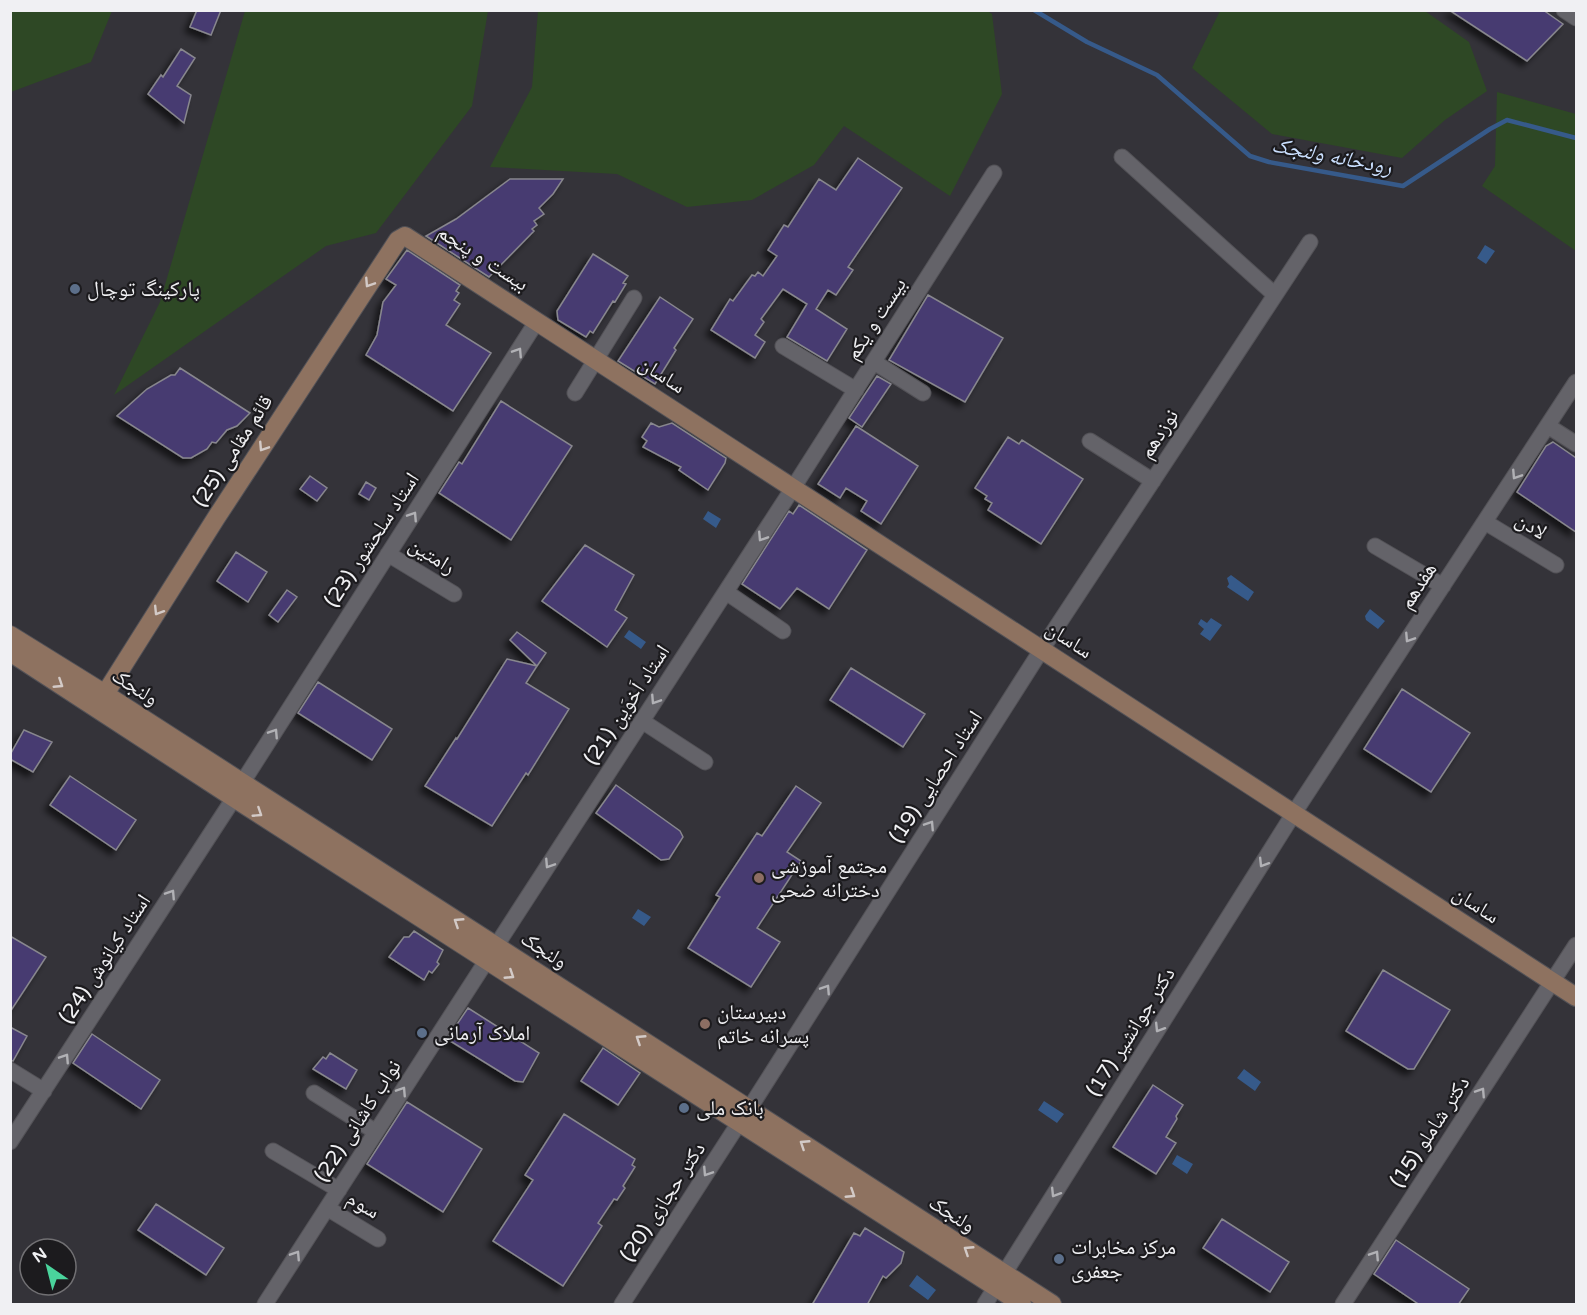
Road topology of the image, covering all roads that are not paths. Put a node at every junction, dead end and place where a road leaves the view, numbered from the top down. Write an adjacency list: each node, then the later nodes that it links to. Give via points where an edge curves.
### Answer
1 (1564, 10): 2 (street)
2 (1576, 18)
3 (1122, 158): 7 (street)
4 (994, 173): 12 (street, بیست و یکم)
5 (403, 236): 9 (street, بیست و پنجم); 33 (street, قائم مقامی (25), one-way to 33)
6 (1310, 242): 7 (street, نوزدهم)
7 (1275, 295): 20 (street, نوزدهم)
8 (634, 298): 11 (street)
9 (537, 321): 11 (street, ساسان); 24 (street, استاد سلحشور (23), one-way to 9)
10 (783, 346): 14 (street)
11 (596, 359): 15 (street); 21 (street, ساسان)
12 (874, 362): 14 (street, بیست و یکم); 16 (street)
13 (1576, 382): 17 (street, هفدهم)
14 (856, 390): 21 (street, بیست و یکم)
15 (575, 393)
16 (923, 393)
17 (1548, 426): 19 (street); 22 (street, هفدهم, one-way to 22)
18 (1090, 441): 20 (street)
19 (1576, 444)
20 (1153, 481): 31 (street, نوزدهم)
21 (793, 488): 27 (street, استاد اَخوَين (21), one-way to 27); 31 (street, ساسان)
22 (1485, 522): 25 (street, لادن); 26 (street, هفدهم)
23 (1375, 546): 26 (street)
24 (388, 554): 28 (street, رامتین); 36 (street, استاد سلحشور (23), one-way to 24)
25 (1556, 565)
26 (1443, 586): 37 (street, هفدهم, one-way to 37)
27 (726, 592): 29 (street); 34 (street, استاد اَخوَين (21), one-way to 34)
28 (454, 594)
29 (783, 631)
30 (10, 635): 33 (street, ولنجک)
31 (1042, 650): 37 (street, ساسان); 45 (street, استاد احصایی (19), one-way to 31)
32 (10, 652): 36 (street, ولنجک, one-way to 36)
33 (105, 694): 36 (street, ولنجک)
34 (642, 721): 35 (street); 39 (street, استاد اَخوَين (21), one-way to 39)
35 (705, 762)
36 (238, 790): 39 (street, ولنجک); 43 (street, استاد کیانوش (24), one-way to 36)
37 (1294, 813): 40 (street, ساسان); 52 (street, دکتر جوانشیر (17), one-way to 52)
38 (1576, 945): 40 (street, دکتر شاملو (15))
39 (491, 953): 45 (street, ولنجک); 46 (street, نواب کاشانی (22), one-way to 39)
40 (1552, 982): 41 (street, ساسان); 58 (street, دکتر شاملو (15), one-way to 40)
41 (1576, 997)
42 (10, 1070): 43 (street)
43 (44, 1091): 47 (street, استاد کیانوش (24))
44 (314, 1093): 46 (street)
45 (744, 1116): 52 (street, ولنجک); 54 (street, دکتر حجازی (20), one-way to 54)
46 (376, 1132): 49 (street, نواب کاشانی (22))
47 (10, 1142)
48 (273, 1150): 49 (street)
49 (339, 1190): 50 (street, نواب کاشانی (22))
50 (327, 1209): 51 (street, سوم); 53 (street, نواب کاشانی (22), one-way to 50)
51 (378, 1239)
52 (1000, 1280): 55 (street, دکتر جوانشیر (17)); 56 (street, ولنجک); 57 (street, ولنجک)
53 (265, 1305)
54 (622, 1305)
55 (985, 1305)
56 (1022, 1305)
57 (1052, 1305)
58 (1343, 1305)

